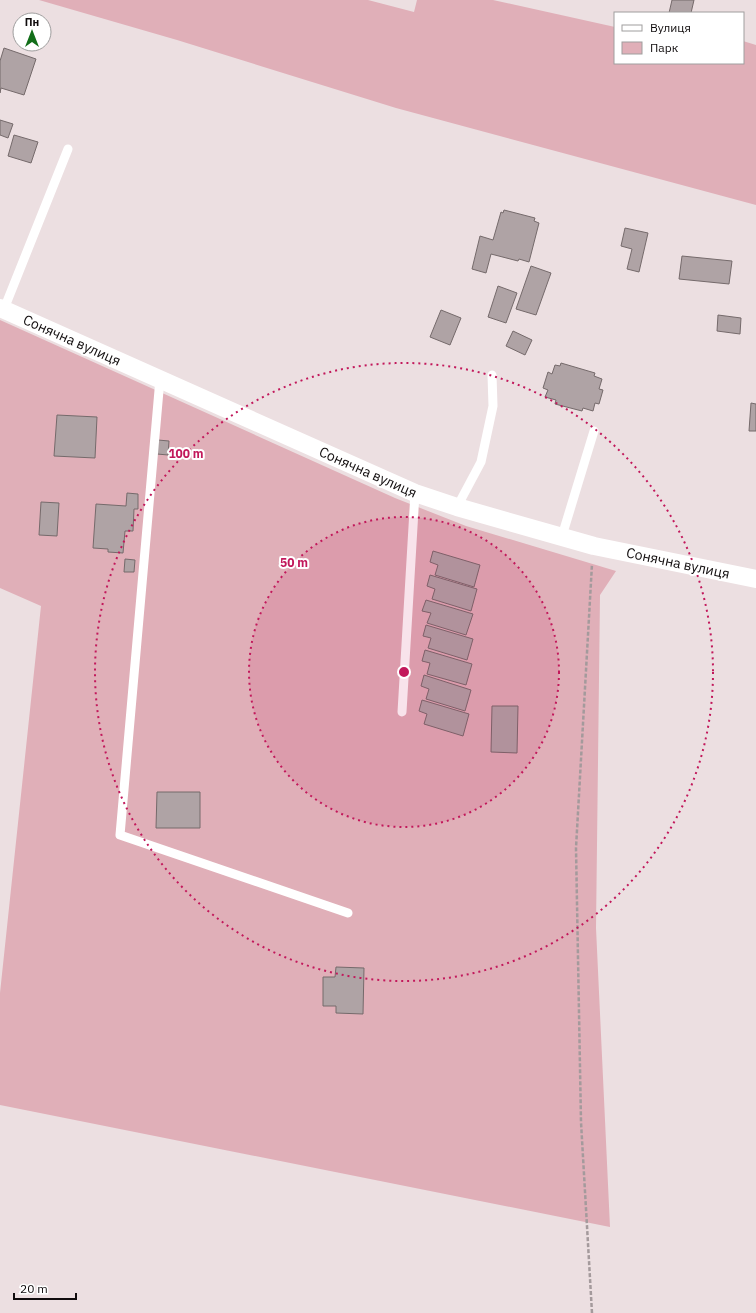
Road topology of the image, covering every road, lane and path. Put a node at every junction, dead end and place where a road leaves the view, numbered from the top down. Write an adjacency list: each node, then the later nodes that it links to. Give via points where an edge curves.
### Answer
1 (68, 149): 2 (lane)
2 (2, 309): 4 (street, Сонячна вулиця)
3 (492, 375): 7 (lane, via 494,406 480,462)
4 (160, 378): 6 (street, Сонячна вулиця); 12 (lane, via 120,835)
5 (594, 431): 8 (lane)
6 (415, 493): 7 (street, Сонячна вулиця); 11 (lane)
7 (458, 507): 8 (street, Сонячна вулиця)
8 (562, 536): 9 (street, Сонячна вулиця)
9 (594, 546): 10 (street, Сонячна вулиця); 13 (path, via 576,848 580,1122)
10 (756, 579)
11 (402, 712)
12 (348, 913)
13 (592, 1313)

